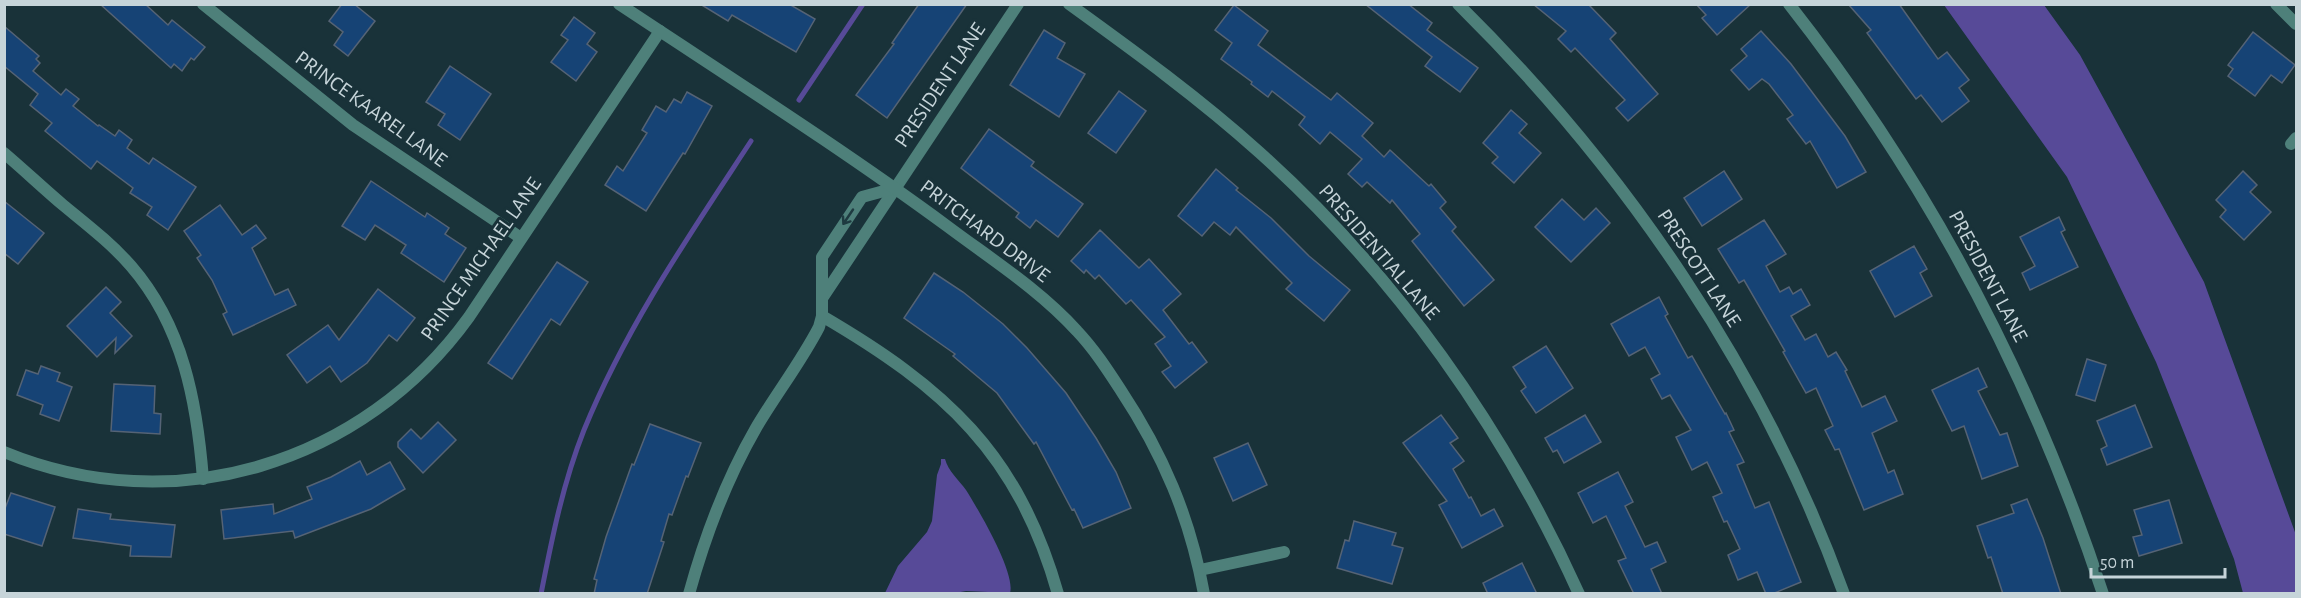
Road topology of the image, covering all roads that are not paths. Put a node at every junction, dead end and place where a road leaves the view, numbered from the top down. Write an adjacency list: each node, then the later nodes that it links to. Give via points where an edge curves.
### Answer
1 (203, 4): 12 (street, PRINCE KAAREL LANE, via 353,125)
2 (619, 4): 9 (street, PRITCHARD DRIVE)
3 (1018, 4): 11 (street, PRESIDENT LANE)
4 (1069, 4): 22 (street, PRESIDENTIAL LANE, via 1208,108 1309,200 1356,250 1446,362 1491,430 1539,512)
5 (1458, 4): 23 (street, PRESCOTT LANE, via 1564,116 1632,203 1700,302 1781,448)
6 (1789, 4): 24 (street, PRESIDENT LANE, via 1863,104 1961,263 2033,408)
7 (2276, 4): 8 (street)
8 (2296, 24)
9 (660, 31): 11 (street, PRITCHARD DRIVE); 12 (street, PRINCE MICHAEL LANE)
10 (4, 153): 16 (street, via 120,255 158,304 189,378)
11 (895, 188): 13 (street, PRESIDENT LANE); 13 (street, one-way to 13, via 862,197 822,257); 18 (street, PRITCHARD DRIVE, via 1042,298 1097,354 1160,454 1183,511)
12 (521, 238): 16 (street, PRINCE MICHAEL LANE, via 448,346 398,395 351,427 293,455)
13 (823, 297): 14 (street)
14 (822, 316): 19 (street, via 814,337 738,461 706,538); 20 (street, via 918,378 976,434 1024,504 1047,556)
15 (4, 452): 16 (street, PRINCE MICHAEL LANE, via 58,470 110,479)
16 (203, 479)
17 (1284, 552): 18 (street)
18 (1200, 570): 21 (street, PRITCHARD DRIVE)
19 (689, 594)
20 (1058, 594)
21 (1204, 594)
22 (1579, 594)
23 (1844, 594)
24 (2103, 594)

